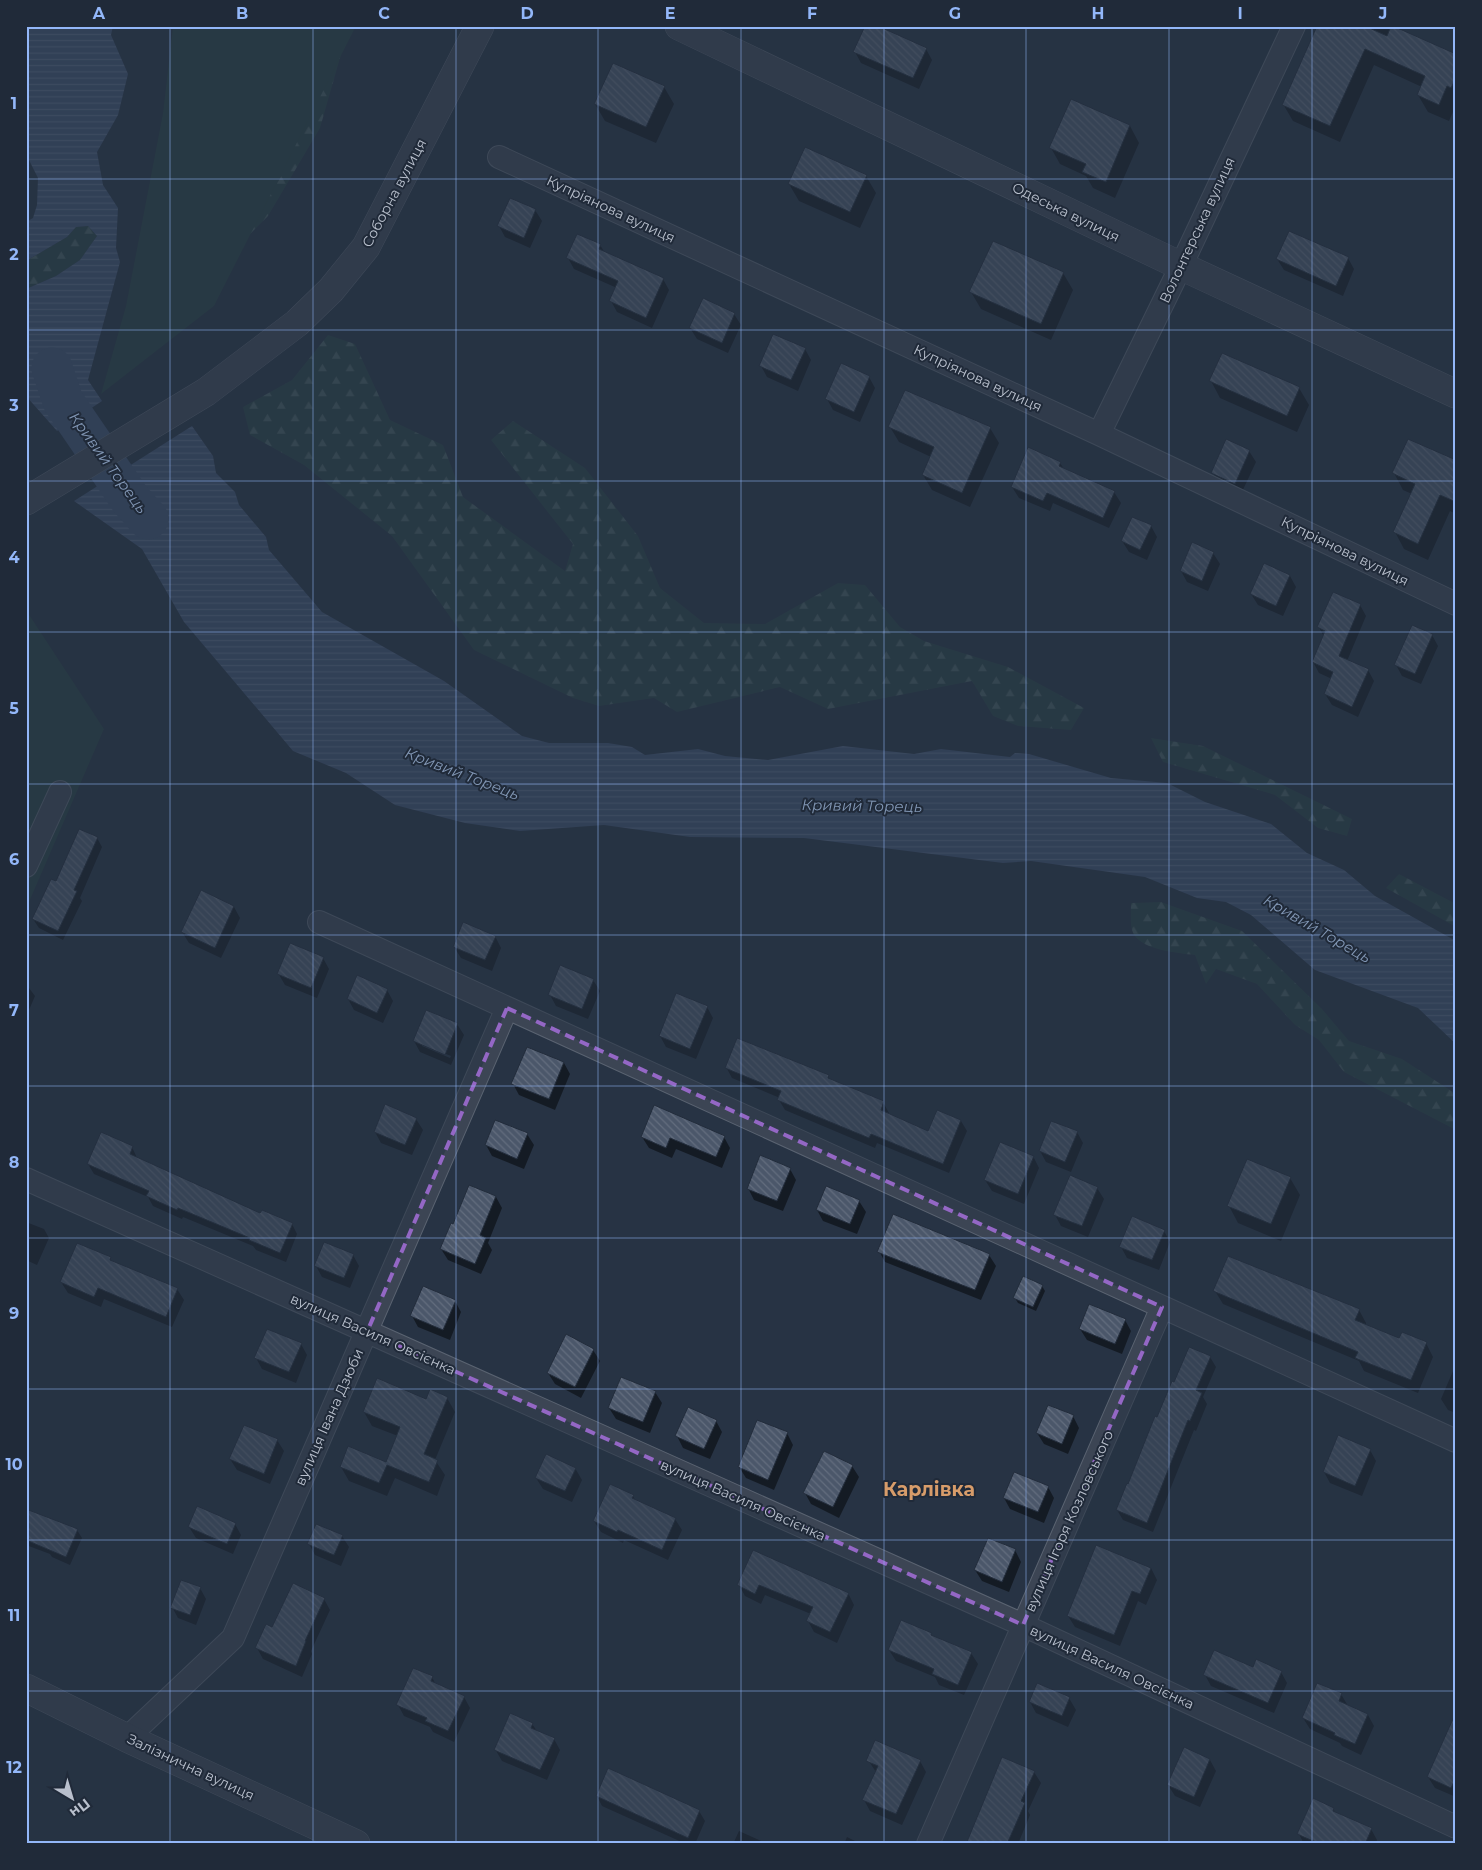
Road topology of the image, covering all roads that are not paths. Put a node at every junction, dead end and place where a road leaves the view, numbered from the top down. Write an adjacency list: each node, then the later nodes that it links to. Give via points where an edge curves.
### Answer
1 (480, 26): 8 (street, Соборна вулиця, via 366,248 331,290 297,323 206,392)
2 (679, 26): 5 (street, Одеська вулиця)
3 (1294, 26): 5 (street, Волонтерська вулиця)
4 (499, 157): 7 (street, Купріянова вулиця)
5 (1181, 266): 6 (street, Одеська вулиця); 7 (street, Волонтерська вулиця)
6 (1456, 394)
7 (1099, 434): 9 (street, Купріянова вулиця)
8 (26, 501)
9 (1456, 604)
10 (60, 792): 11 (street)
11 (26, 866)
12 (319, 922): 13 (street)
13 (507, 1008): 15 (street); 16 (street, вулиця Івана Дзюби)
14 (26, 1179): 16 (street, вулиця Василя Овсієнка)
15 (1162, 1307): 17 (street); 18 (street, вулиця Ігоря Козловського)
16 (367, 1332): 18 (street, вулиця Василя Овсієнка); 20 (street, вулиця Івана Дзюби, via 233,1638)
17 (1456, 1441)
18 (1024, 1625): 21 (street, вулиця Василя Овсієнка); 23 (street, вулиця Ігоря Козловського)
19 (26, 1688): 20 (street, Залізнична вулиця)
20 (127, 1738): 22 (street, Залізнична вулиця)
21 (1456, 1828)
22 (356, 1844)
23 (928, 1844)

